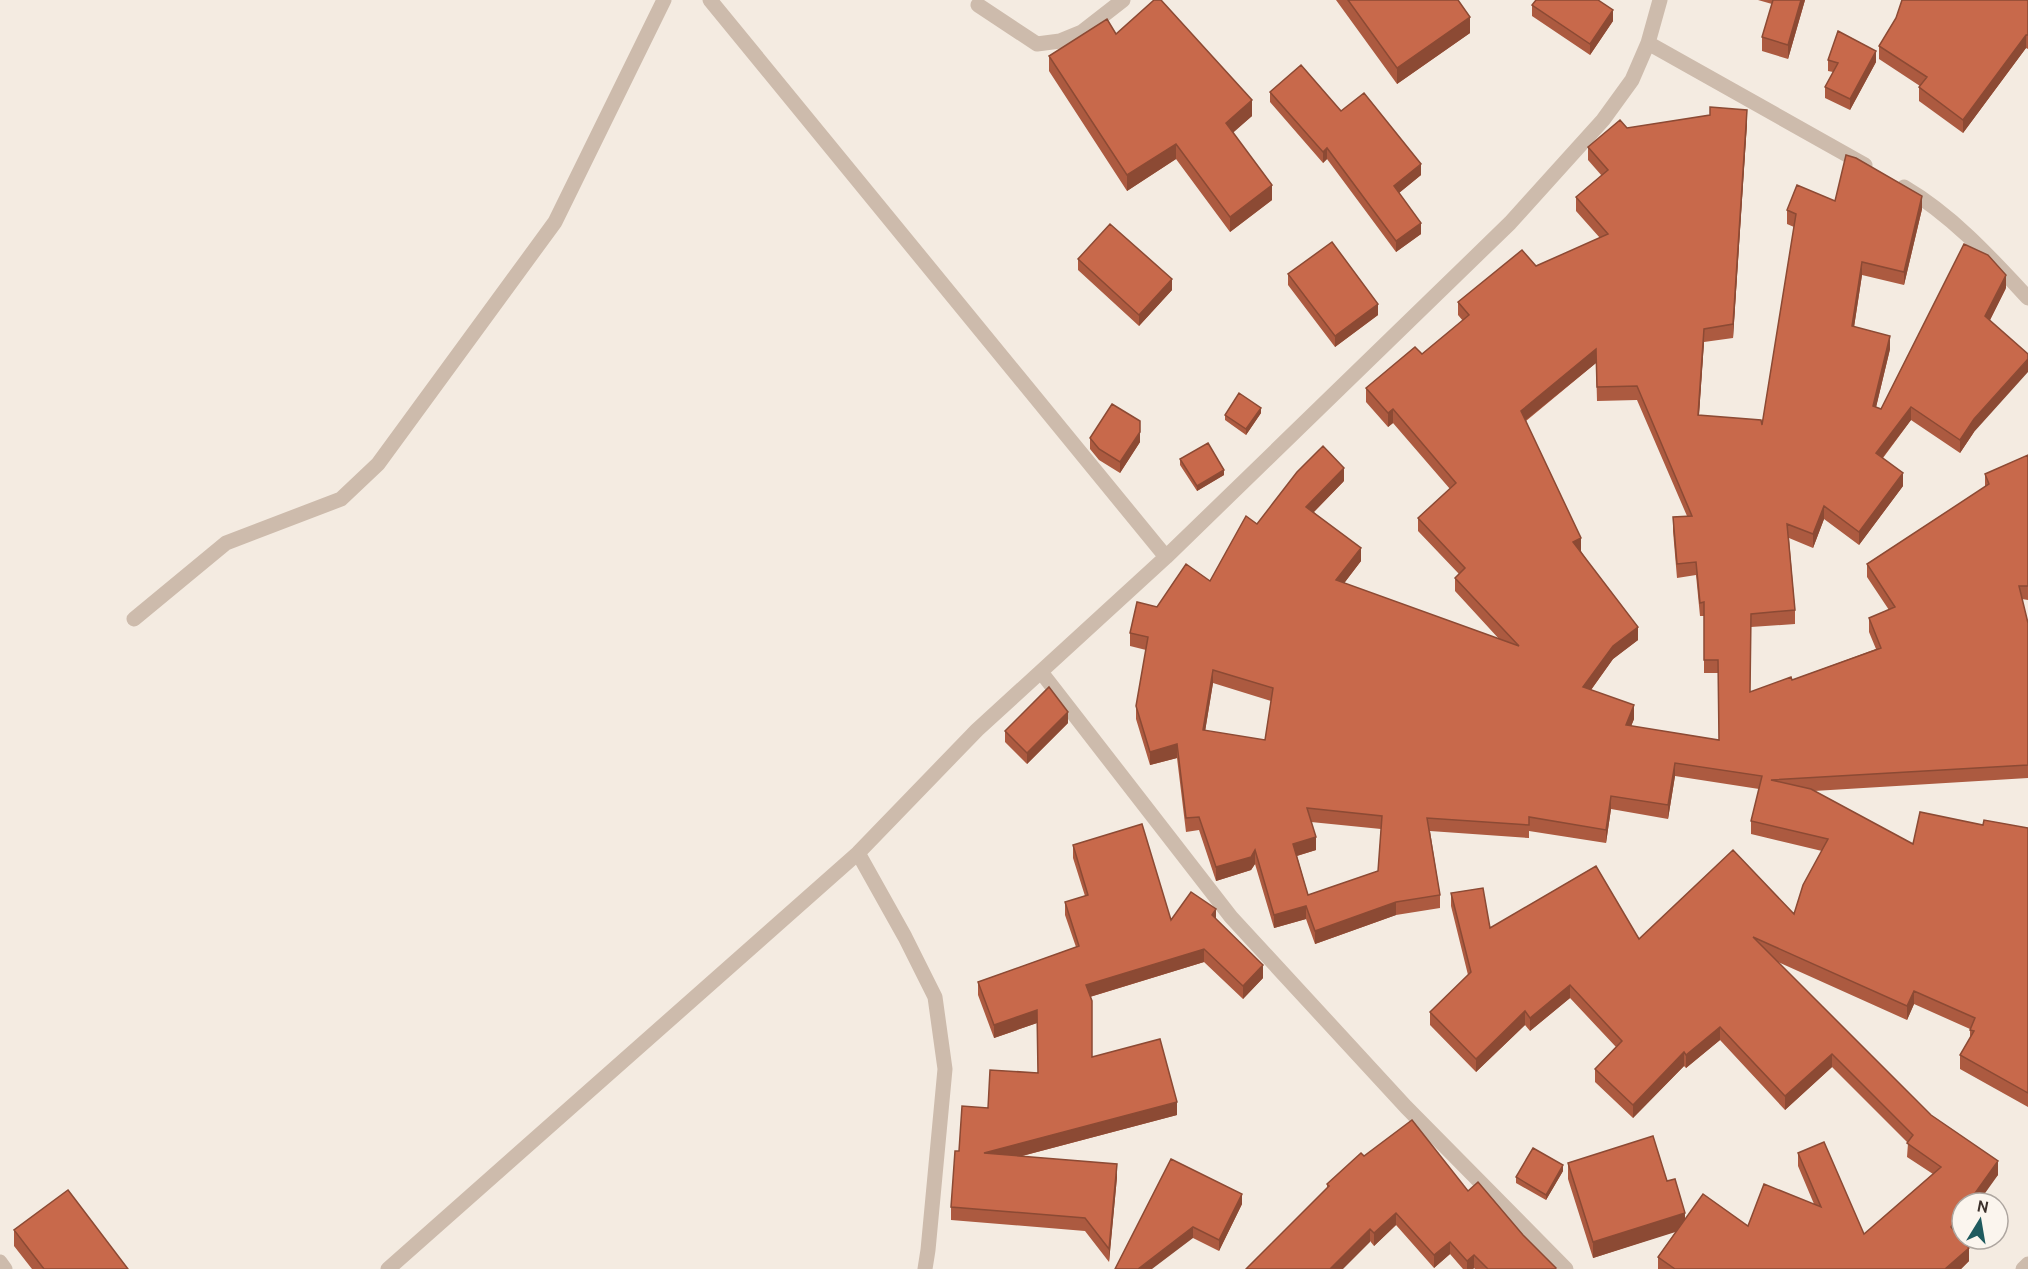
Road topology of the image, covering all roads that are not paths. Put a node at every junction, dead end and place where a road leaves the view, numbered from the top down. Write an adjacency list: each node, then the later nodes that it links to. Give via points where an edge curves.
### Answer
1 (664, 0): 11 (street, via 555,222 378,464 341,499 226,543)
2 (710, 0): 10 (street)
3 (1124, 0): 5 (street, via 1082,32 1060,41 1037,44)
4 (1660, 0): 6 (street)
5 (975, 2)
6 (1648, 43): 7 (street); 10 (street, via 1632,80 1603,120 1510,223)
7 (1874, 170)
8 (1893, 181): 9 (street, via 1922,197 1982,248)
9 (2028, 298)
10 (1166, 557): 12 (street)
11 (134, 619)
12 (1041, 672): 13 (street, via 977,730); 19 (street, via 1231,917 1406,1107)
13 (858, 853): 17 (street); 18 (street, via 935,997 945,1068)
14 (0, 1263): 16 (street)
15 (2028, 1264): 20 (street)
16 (4, 1269)
17 (388, 1269)
18 (925, 1269)
19 (1566, 1269)
20 (2023, 1269)

